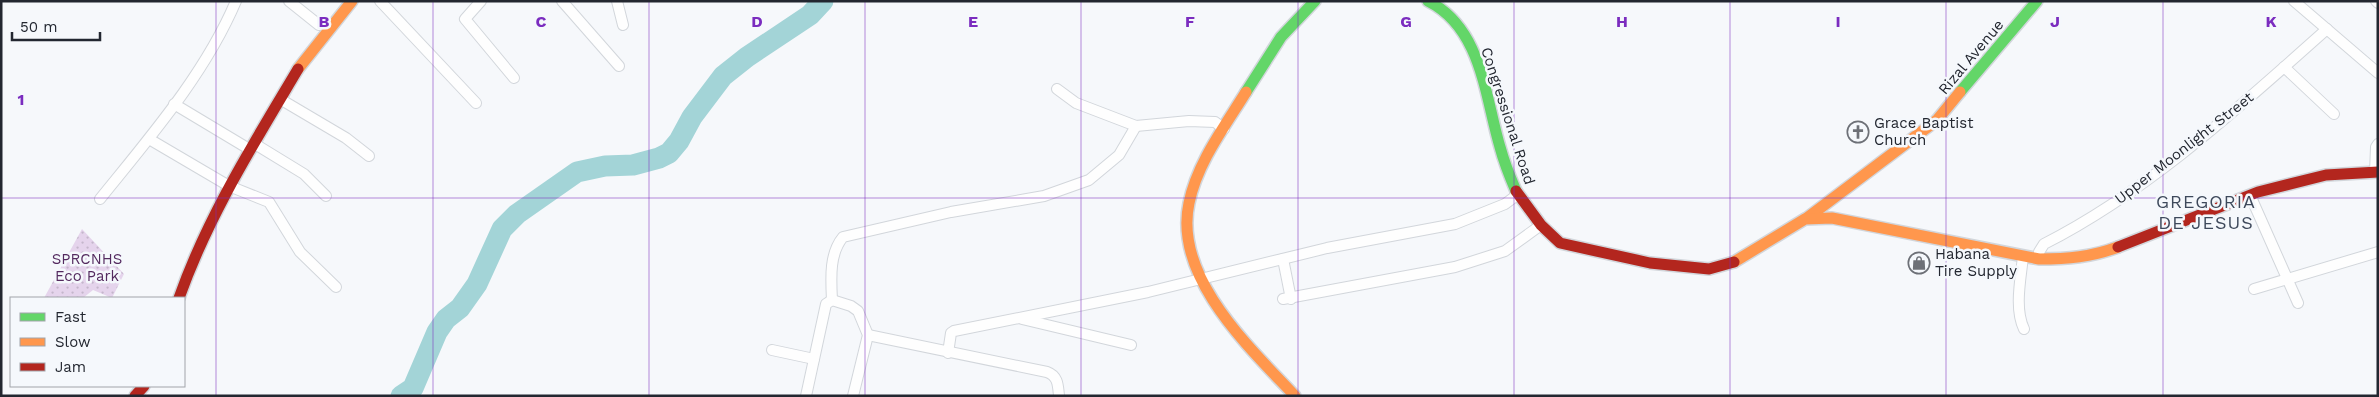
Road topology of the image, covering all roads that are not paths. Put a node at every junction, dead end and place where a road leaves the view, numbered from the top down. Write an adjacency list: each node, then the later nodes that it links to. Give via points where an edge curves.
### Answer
1 (236, 1): 22 (street, via 224,31)
2 (289, 1): 12 (street)
3 (352, 1): 20 (main road, via 301,64)
4 (380, 1): 21 (street)
5 (481, 1): 18 (street, via 465,19)
6 (617, 1): 13 (street)
7 (1315, 1): 25 (main road, via 1284,30)
8 (1428, 1): 33 (main road, Congressional Road, via 1459,27 1472,49)
9 (2037, 1): 32 (main road, Rizal Avenue, via 1937,120)
10 (2294, 1): 14 (street)
11 (566, 3): 15 (street)
12 (319, 25)
13 (623, 25)
14 (2327, 28): 16 (street, Upper Moonlight Street); 17 (street)
15 (619, 66)
16 (2284, 67): 23 (street); 43 (street, Upper Moonlight Street, via 2236,110 2159,170 2100,213 2044,244 2038,252)
17 (2378, 73)
18 (514, 78)
19 (1057, 89): 24 (street, via 1076,104)
20 (280, 99): 28 (main road); 29 (street, via 346,138)
21 (476, 103)
22 (174, 104): 26 (street); 28 (street)
23 (2334, 114)
24 (1136, 126): 25 (street, via 1189,121 1215,122); 49 (street, via 1119,155 1089,180 1044,196 951,212 843,237 833,261)
25 (1224, 129): 44 (main road, via 1200,171 1190,199 1187,226)
26 (149, 139): 31 (street); 36 (street)
27 (2378, 144): 30 (street)
28 (249, 145): 31 (main road); 35 (street, via 304,174)
29 (369, 156)
30 (2376, 172): 34 (main road, Congressional Road, via 2326,174)
31 (229, 186): 46 (street, via 269,202 300,252); 48 (main road, via 193,258)
32 (1841, 191): 37 (main road, Rizal Avenue); 38 (main road, via 1839,205)
33 (1517, 195): 39 (main road, Congressional Road); 42 (street, via 1505,204 1455,224)
34 (2250, 195): 43 (main road, Congressional Road, via 2102,253 2071,259); 45 (street)
35 (326, 196)
36 (100, 199)
37 (1805, 219): 38 (main road, Congressional Road, via 1826,217); 39 (main road, Congressional Road, via 1734,262 1709,269 1650,263 1577,248 1560,243)
38 (1843, 220): 41 (main road, Congressional Road)
39 (1541, 225): 42 (street, via 1505,251 1455,267 1287,299)
40 (2378, 252): 45 (street)
41 (2022, 256): 43 (main road, Congressional Road); 52 (street, via 2020,318)
42 (1283, 259): 44 (street)
43 (2039, 259)
44 (1200, 279): 51 (street); 61 (main road, via 1219,312)
45 (2288, 279): 47 (street); 50 (street)
46 (336, 288)
47 (2254, 290)
48 (179, 297)
49 (832, 300): 53 (street, via 858,311); 57 (street, via 826,304)
50 (2298, 303)
51 (1018, 318): 54 (street); 56 (street, via 952,331)
52 (2024, 329)
53 (868, 335): 56 (street); 59 (street)
54 (1131, 345)
55 (772, 350): 57 (street)
56 (948, 353): 60 (street, via 1053,374 1058,381)
57 (814, 359): 58 (street)
58 (806, 396)
59 (853, 396)
60 (1059, 396)
61 (1295, 396)

